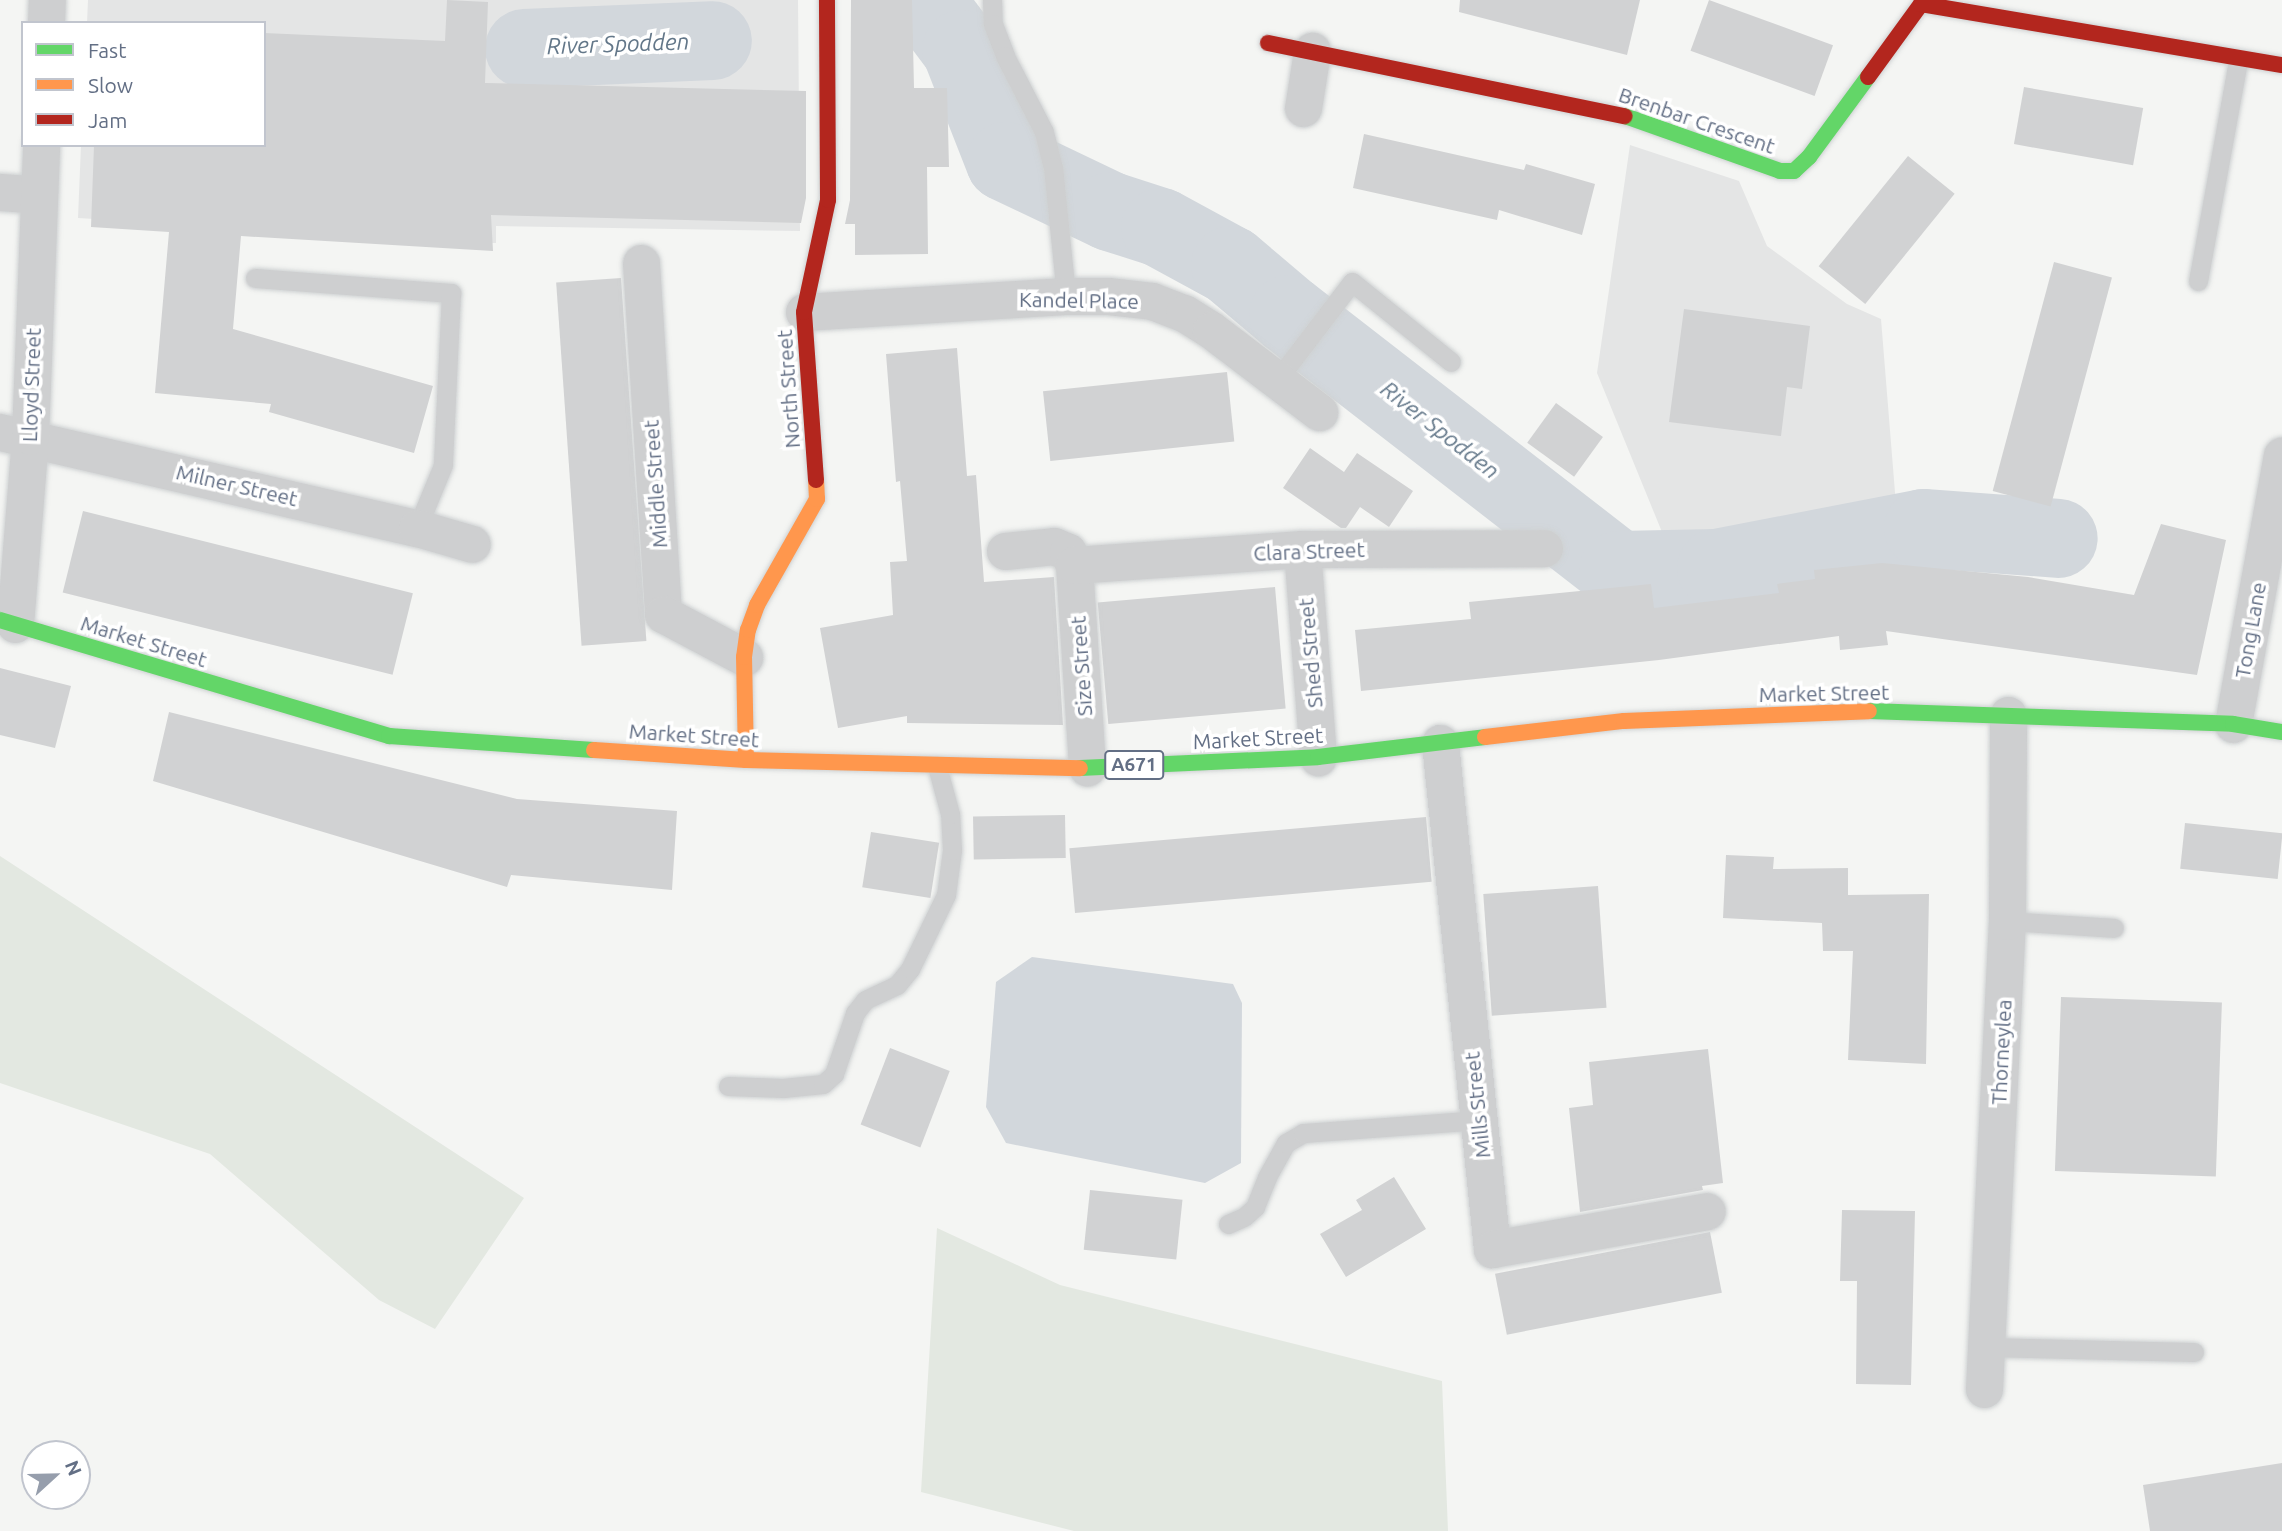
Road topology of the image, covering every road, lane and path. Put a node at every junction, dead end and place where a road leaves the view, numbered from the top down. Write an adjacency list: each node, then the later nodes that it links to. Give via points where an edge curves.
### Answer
1 (47, 0): 4 (street)
2 (827, 0): 17 (main road, North Street, via 828,200)
3 (992, 0): 16 (lane, via 993,24 1044,132 1053,167)
4 (46, 21)
5 (1268, 43): 6 (main road, Brenbar Crescent)
6 (1312, 51): 7 (main road, Brenbar Crescent, via 1620,114 1780,171 1794,170 1809,157 1921,4); 9 (street)
7 (2238, 60): 8 (main road, Brenbar Crescent); 15 (lane)
8 (2282, 65)
9 (1303, 108)
10 (41, 147): 12 (street, Lloyd Street)
11 (0, 192): 12 (street)
12 (39, 195): 21 (street, Lloyd Street)
13 (641, 263): 30 (street, Middle Street, via 663,614)
14 (255, 278): 23 (lane, via 450,293 443,465)
15 (2198, 281)
16 (1066, 296): 17 (street, Kandel Place); 19 (street, Kandel Place, via 1152,301 1184,313)
17 (804, 312): 30 (main road, North Street, via 817,499 757,605)
18 (1451, 362): 19 (lane, via 1352,282)
19 (1285, 369): 20 (street, Kandel Place)
20 (1319, 412)
21 (15, 434): 23 (street, Milner Street); 29 (street, Lloyd Street)
22 (2281, 471): 32 (street, Tong Lane)
23 (417, 528): 24 (street, Milner Street)
24 (472, 544)
25 (1544, 548): 26 (street, Clara Street)
26 (1302, 549): 28 (street, Clara Street); 35 (street, Shed Street)
27 (1005, 551): 28 (street, via 1054,546 1068,552)
28 (1074, 565): 38 (street, Size Street)
29 (8, 622): 36 (main road, Market Street / A671, via 389,736)
30 (744, 657): 36 (main road, North Street)
31 (2008, 715): 32 (main road, Market Street / A671); 34 (main road, Market Street / A671, via 1854,711 1624,721); 39 (street, Thorneylea)
32 (2233, 723): 33 (main road, Market Street / A671)
33 (2282, 732)
34 (1440, 743): 35 (main road, Market Street / A671); 42 (street, Mills Street)
35 (1318, 757): 38 (main road, Market Street / A671)
36 (746, 760): 37 (main road, Market Street / A671)
37 (937, 766): 38 (main road, Market Street / A671); 41 (lane, via 950,814 952,850 946,895 910,970 897,985 865,1000 855,1013 834,1074 823,1084)
38 (1087, 768)
39 (2007, 921): 40 (lane); 45 (street, Thorneylea)
40 (2114, 928)
41 (728, 1086)
42 (1478, 1121): 43 (street, Mills Street, via 1492,1249); 44 (lane, via 1304,1133 1286,1143 1255,1207)
43 (1707, 1211)
44 (1228, 1224)
45 (1986, 1347): 46 (lane); 47 (street, Thorneylea)
46 (2194, 1352)
47 (1984, 1389)

